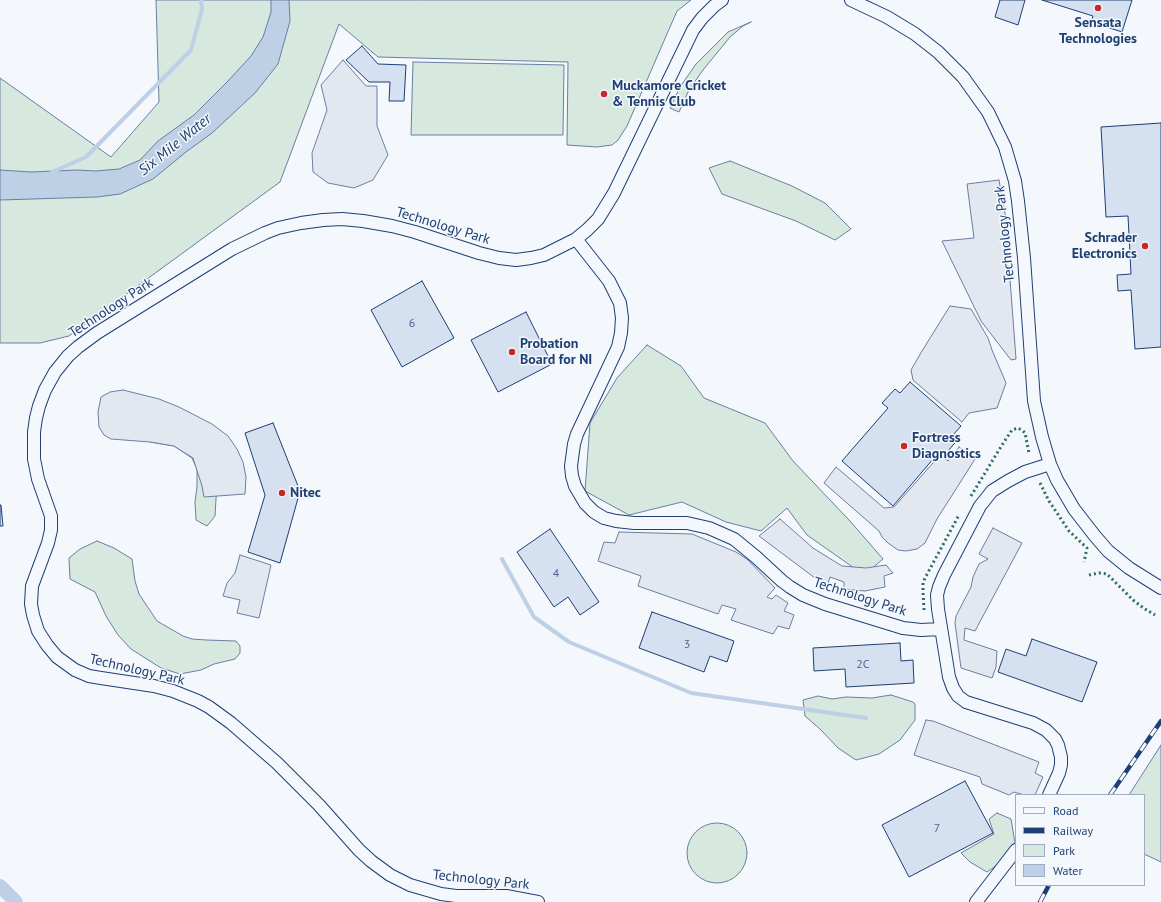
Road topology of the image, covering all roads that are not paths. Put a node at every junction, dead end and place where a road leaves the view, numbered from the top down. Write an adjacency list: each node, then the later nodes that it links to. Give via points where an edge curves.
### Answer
1 (722, 0): 3 (street, Technology Park, via 693,30 614,193 598,219)
2 (851, 0): 4 (street, Technology Park, via 887,17 938,52 977,95 1000,135 1010,164 1018,201 1034,401)
3 (576, 239): 6 (street, Technology Park, via 609,281 620,303 622,318 622,333 618,347 574,444 572,476 585,503 604,518 616,521 687,523 709,528 734,538 790,587 825,604 903,628); 9 (street, Technology Park, via 544,255 516,260 479,253 392,226 362,221 315,221 278,228 232,249 78,347 50,381 39,406 34,432 35,464 51,516 51,530 32,586 31,604 38,631 58,657 89,676 154,686 173,691 209,707 277,763 359,850 394,877 410,885 441,894 506,896)
4 (1050, 464): 5 (street, Technology Park, via 1074,509 1104,546 1129,568); 6 (street, via 1008,481 992,491 980,506 939,587 937,595)
5 (1161, 588)
6 (941, 629): 7 (street, via 949,677 958,696 966,702 1033,723 1055,739 1060,750 1061,765)
7 (1049, 794)
8 (1015, 851): 10 (street)
9 (538, 902)
10 (976, 902)

